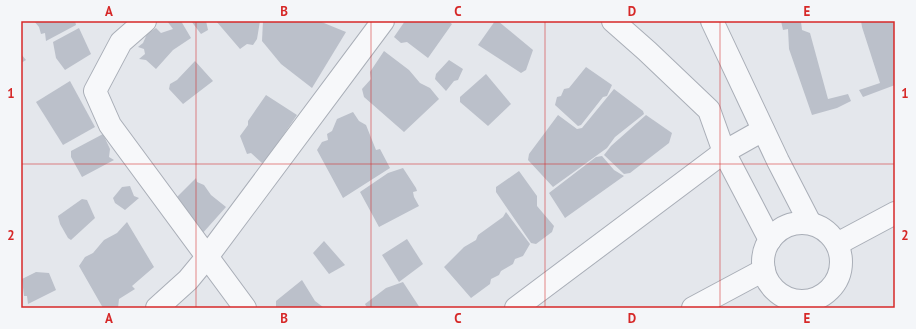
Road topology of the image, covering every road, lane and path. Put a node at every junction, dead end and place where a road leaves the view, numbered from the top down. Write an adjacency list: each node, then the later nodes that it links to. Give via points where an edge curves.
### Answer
1 (145, 21): 11 (street, via 121,42 95,90 110,125)
2 (383, 21): 11 (street)
3 (613, 21): 6 (street, via 709,110)
4 (712, 21): 5 (street)
5 (764, 130): 6 (street); 8 (street)
6 (724, 152): 9 (street); 16 (street)
7 (895, 213): 10 (street)
8 (810, 223): 9 (street, via 788,225); 10 (street, via 830,234)
9 (770, 240): 12 (street, via 765,249)
10 (837, 244): 13 (street, via 841,255 838,280 820,298)
11 (206, 257): 14 (street, via 188,280); 15 (street)
12 (764, 270): 13 (street, via 775,291); 17 (street)
13 (803, 305)
14 (157, 308)
15 (245, 308)
16 (516, 308)
17 (693, 308)

